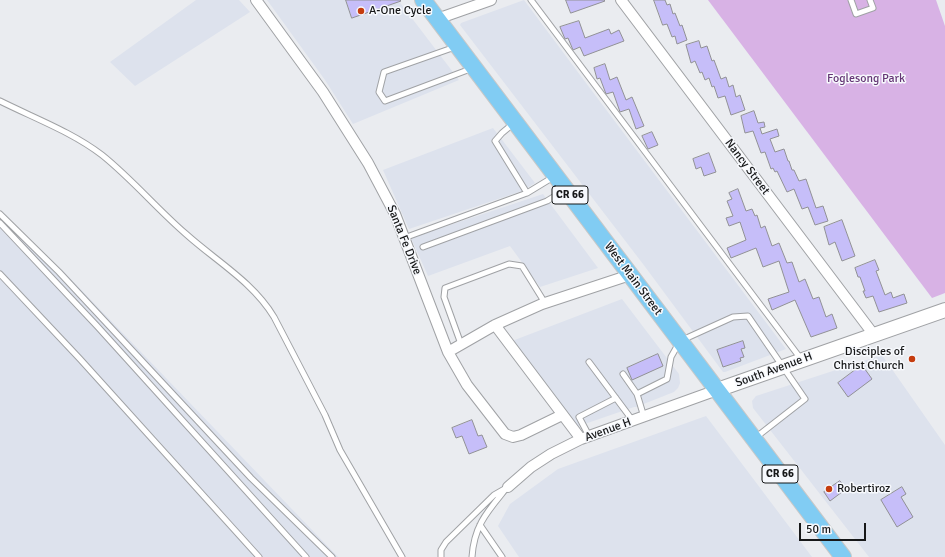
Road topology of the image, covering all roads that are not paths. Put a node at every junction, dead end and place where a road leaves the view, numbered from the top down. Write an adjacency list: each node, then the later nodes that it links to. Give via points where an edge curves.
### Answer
1 (256, 0): 18 (street, Santa Fe Drive, via 323,92 368,163 395,214)
2 (424, 0): 8 (main road, West Main Street / CR 66)
3 (491, 0): 8 (street)
4 (531, 0): 29 (lane)
5 (621, 0): 25 (street, Nancy Street)
6 (851, 0): 7 (lane, via 856,14 873,8)
7 (870, 0)
8 (437, 19): 9 (main road, West Main Street / CR 66)
9 (458, 46): 10 (main road, West Main Street / CR 66); 10 (lane, via 384,72 379,92 385,100)
10 (474, 68): 12 (main road, West Main Street / CR 66)
11 (0, 101): 46 (lane, via 76,138 101,154 186,234 266,303 322,409 340,450)
12 (515, 122): 13 (main road, West Main Street / CR 66); 15 (lane, via 495,141)
13 (556, 176): 14 (main road, West Main Street / CR 66); 15 (lane)
14 (566, 190): 19 (lane, via 547,201); 21 (main road, West Main Street / CR 66)
15 (527, 193): 18 (lane)
16 (0, 214): 45 (lane, via 59,272 251,478)
17 (0, 223): 44 (lane)
18 (404, 238): 28 (street, Santa Fe Drive)
19 (423, 247)
20 (0, 274): 43 (lane)
21 (630, 275): 22 (street); 26 (main road, West Main Street / CR 66)
22 (545, 303): 24 (street); 27 (lane, via 522,266 509,264 444,288 444,297)
23 (945, 310): 25 (street, South Avenue H)
24 (495, 325): 27 (street); 36 (street)
25 (874, 335): 29 (street, South Avenue H)
26 (680, 341): 31 (lane, via 733,317 748,316); 33 (main road, West Main Street / CR 66); 34 (lane, via 671,357 667,379)
27 (461, 344): 28 (street)
28 (448, 352): 36 (street, Santa Fe Drive, via 467,385 505,434 513,437 521,435)
29 (802, 360): 31 (street, South Avenue H)
30 (589, 362): 35 (lane)
31 (782, 367): 33 (street, South Avenue H); 40 (lane, via 805,399)
32 (624, 374): 34 (lane)
33 (717, 390): 37 (street, Avenue H); 40 (main road, West Main Street / CR 66)
34 (637, 394): 37 (lane)
35 (616, 398): 38 (lane); 39 (lane, via 579,417)
36 (562, 414): 39 (street)
37 (644, 417): 38 (street, Avenue H)
38 (633, 420): 39 (street, Avenue H)
39 (585, 438): 41 (street, Avenue H, via 551,454)
40 (754, 439): 50 (main road, West Main Street / CR 66)
41 (508, 487): 42 (lane); 47 (lane, via 494,495 446,542)
42 (480, 525): 48 (lane, via 476,531); 49 (lane)
43 (259, 557)
44 (306, 557)
45 (332, 557)
46 (402, 557)
47 (440, 557)
48 (472, 557)
49 (502, 557)
50 (843, 557)

